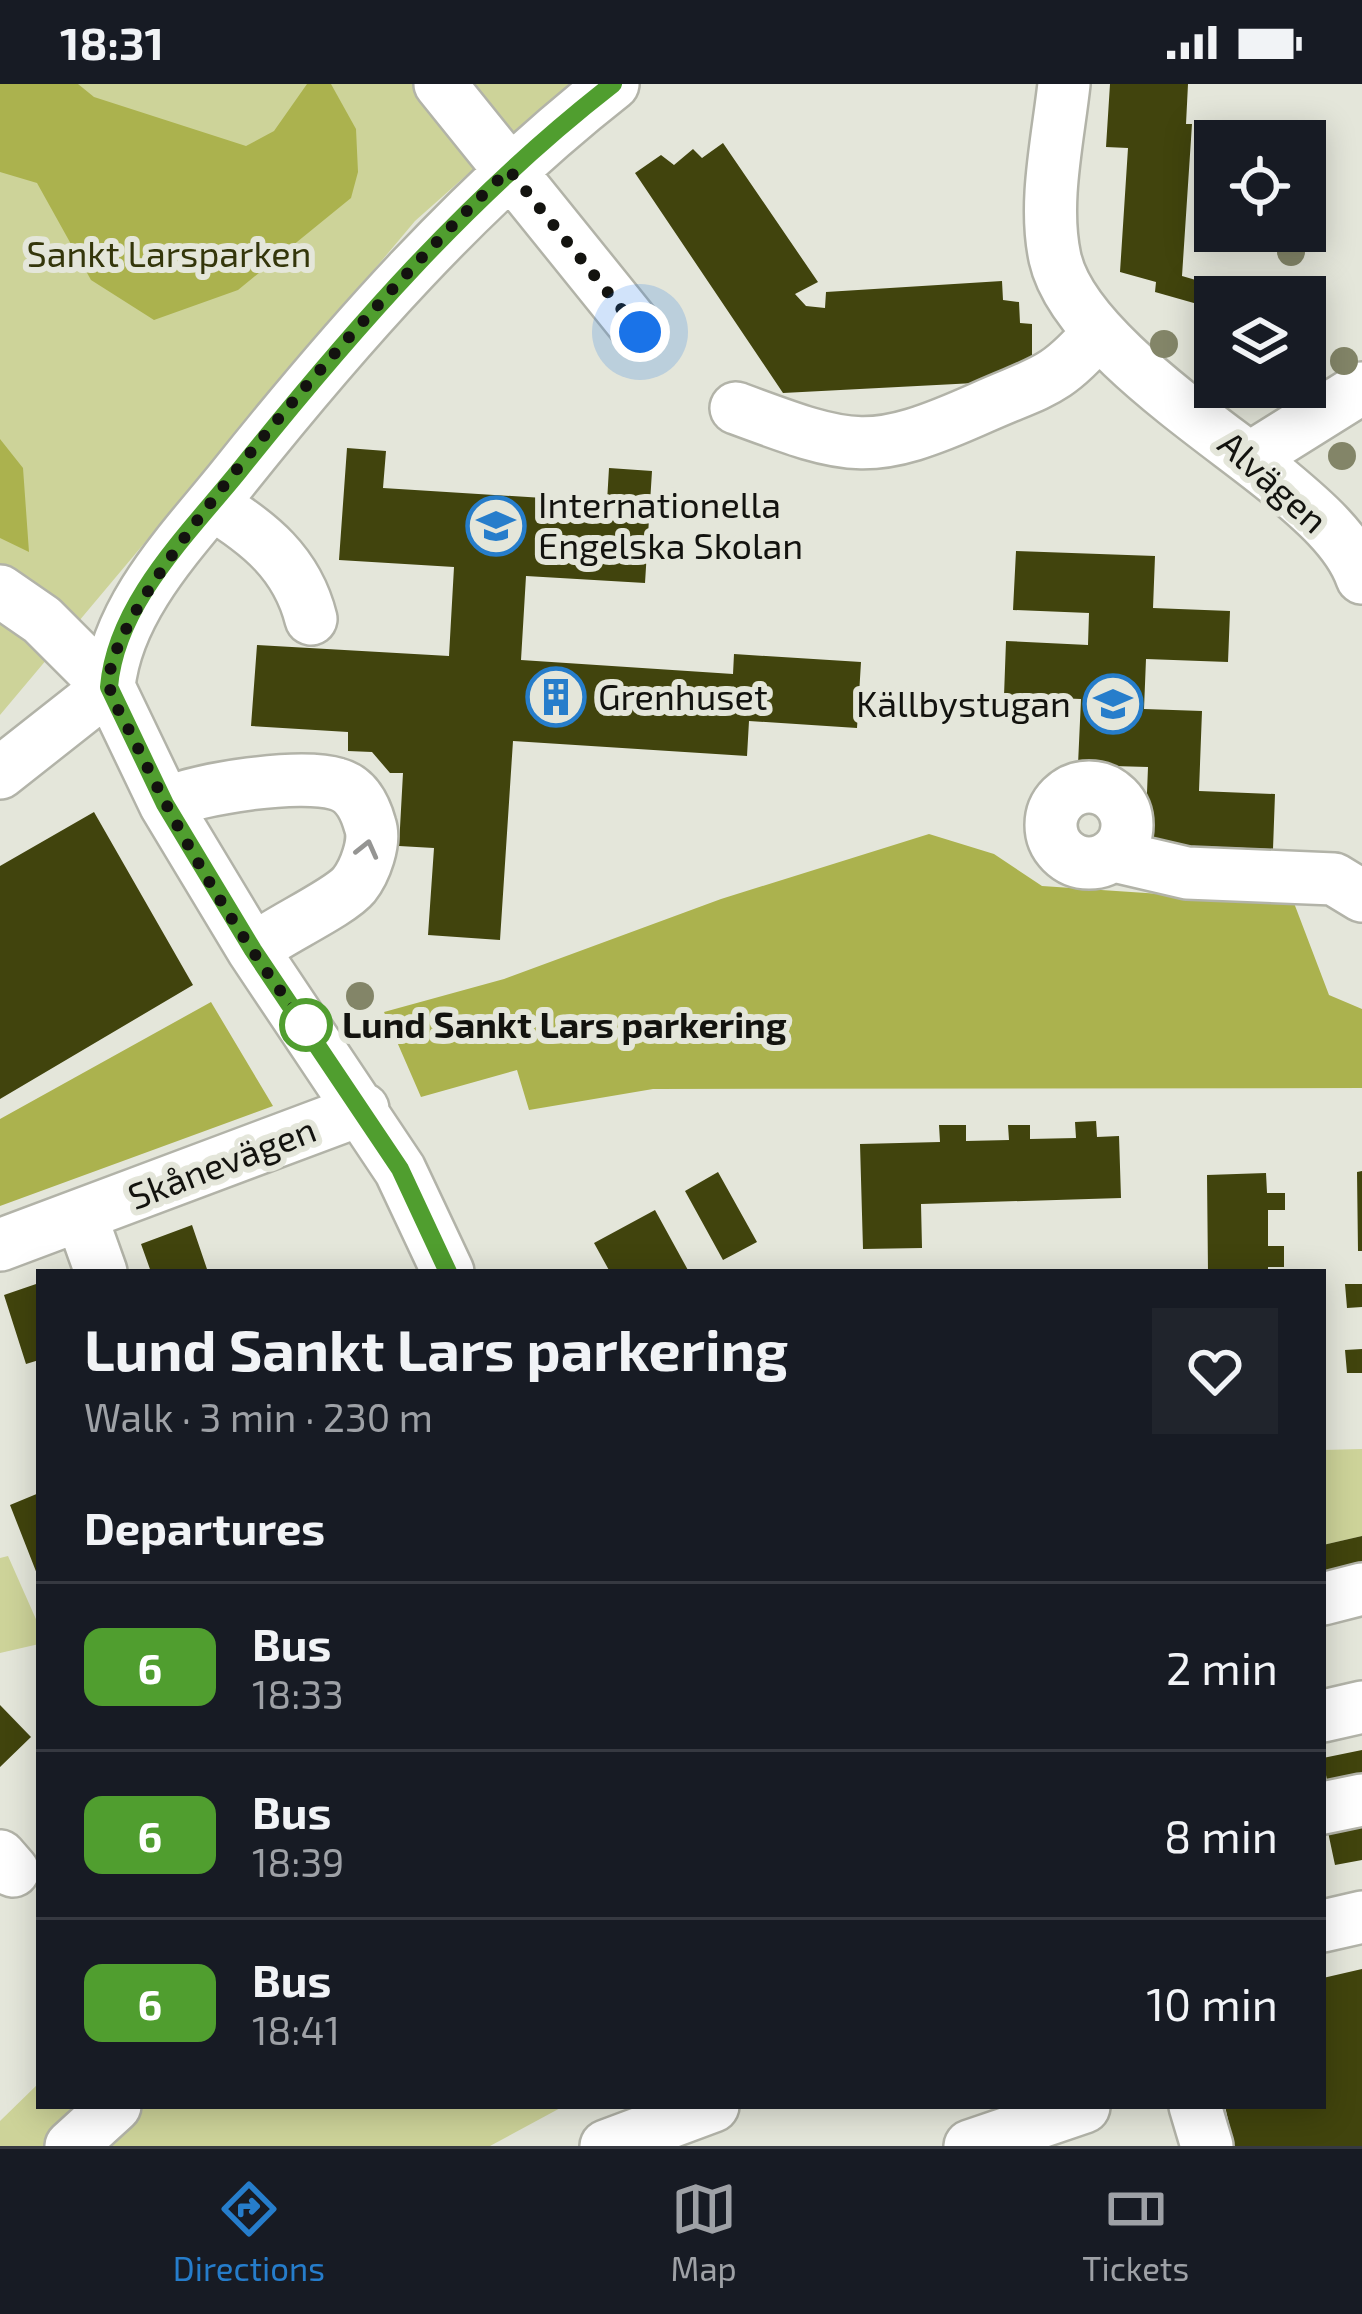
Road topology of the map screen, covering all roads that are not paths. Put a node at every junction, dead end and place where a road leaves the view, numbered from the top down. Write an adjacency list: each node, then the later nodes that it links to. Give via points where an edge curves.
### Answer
1 (440, 84): 4 (street)
2 (613, 84): 4 (street)
3 (1064, 84): 6 (street, Alvägen, via 1055,258)
4 (509, 170): 5 (street); 10 (street, via 413,265)
5 (640, 332)
6 (1098, 333): 8 (street, via 1064,372 1034,389 898,441 825,441); 9 (street, Alvägen)
7 (1362, 388): 9 (street)
8 (736, 408)
9 (1250, 458): 11 (street, Alvägen, via 1316,513)
10 (212, 504): 13 (street, via 284,561); 14 (street, via 128,619)
11 (1362, 578)
12 (0, 591): 14 (street)
13 (310, 619)
14 (109, 687): 15 (street); 16 (street)
15 (0, 773)
16 (165, 804): 19 (street); 19 (street, one-way to 16, via 352,888 373,830 359,797 338,784 304,782 190,791)
17 (1114, 856): 18 (street, via 1187,873 1334,879)
18 (1362, 896)
19 (253, 950): 20 (street)
20 (363, 1109): 21 (street, Skånevägen); 24 (street)
21 (81, 1216): 22 (street, Skånevägen); 23 (street, Skånevägen)
22 (0, 1245)
23 (100, 1269)
24 (447, 1269)
25 (1362, 1589): 26 (street)
26 (1326, 1597)
27 (1362, 1707): 28 (street)
28 (1326, 1715)
29 (1362, 1800): 30 (street)
30 (1326, 1807)
31 (1362, 1917): 32 (street)
32 (1326, 1925)
33 (112, 2109): 37 (street)
34 (705, 2109): 38 (street)
35 (1078, 2109): 39 (street)
36 (1196, 2109): 40 (street)
37 (71, 2146)
38 (606, 2146)
39 (970, 2146)
40 (1207, 2146)

